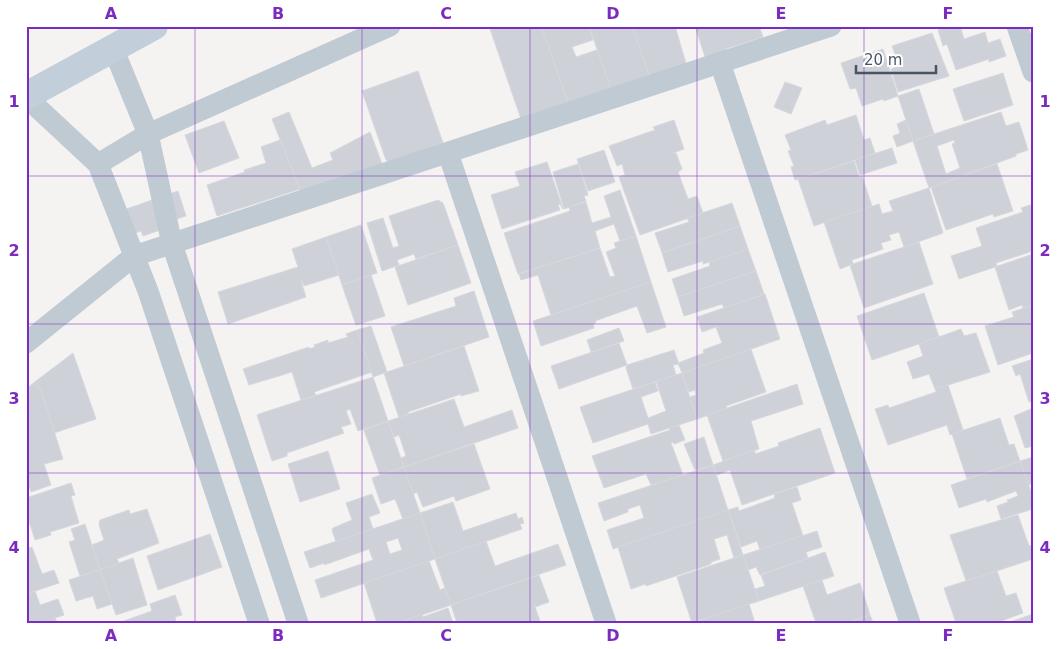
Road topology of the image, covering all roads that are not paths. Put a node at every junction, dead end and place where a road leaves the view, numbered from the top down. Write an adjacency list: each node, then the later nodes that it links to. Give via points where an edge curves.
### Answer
1 (154, 26): 5 (main road)
2 (390, 26): 9 (street)
3 (830, 26): 6 (street)
4 (1017, 26): 7 (street)
5 (113, 48): 8 (main road); 9 (street)
6 (720, 63): 10 (street); 18 (street)
7 (1033, 72)
8 (26, 96): 11 (street)
9 (148, 134): 11 (street); 12 (street)
10 (448, 153): 12 (street); 17 (street)
11 (98, 164): 13 (street)
12 (172, 244): 13 (street); 16 (street)
13 (134, 256): 14 (street); 15 (street)
14 (26, 343)
15 (259, 623)
16 (298, 623)
17 (606, 623)
18 (910, 623)

